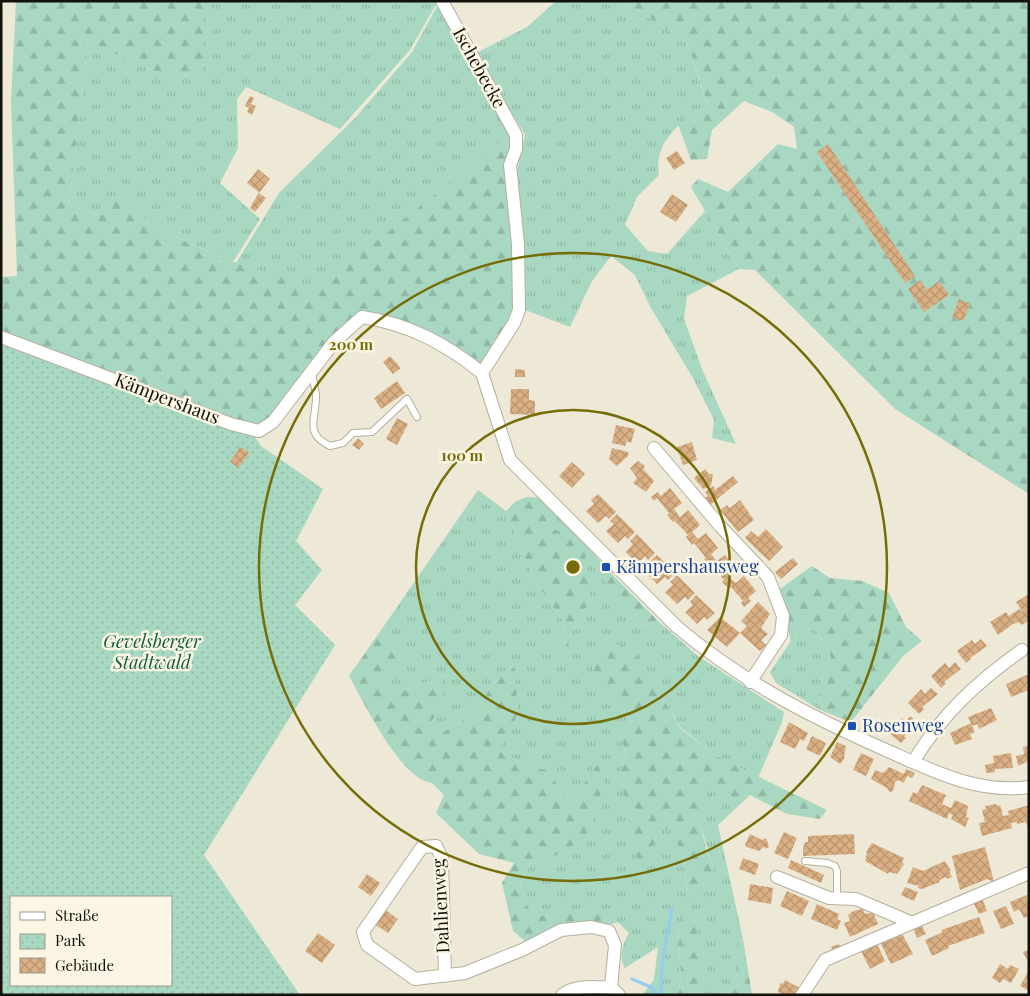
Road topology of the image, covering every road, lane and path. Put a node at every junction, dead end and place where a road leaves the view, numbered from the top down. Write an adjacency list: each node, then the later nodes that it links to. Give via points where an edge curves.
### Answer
1 (442, 1): 4 (street, Ischebecke, via 516,135 516,149 510,166 518,244 519,310)
2 (1, 337): 3 (street, Kämpershaus, via 231,424 259,431 273,422)
3 (312, 372): 4 (street, Kämpershaus, via 334,342 362,317 390,321 437,342 456,352); 5 (lane, via 316,397 314,430 318,439 330,446 343,443 353,433 372,432 407,400)
4 (482, 373): 8 (street, via 510,460 677,627)
5 (417, 417)
6 (654, 448): 8 (street, via 721,528 768,577 783,616 781,634)
7 (1022, 650): 9 (street, via 983,678 952,708 930,734)
8 (750, 682): 9 (street, via 817,720)
9 (913, 762): 10 (street, via 958,781 994,788)
10 (1029, 787)
11 (805, 861): 14 (lane, via 835,866)
12 (1029, 873): 15 (street)
13 (777, 877): 14 (street, via 829,898)
14 (837, 898): 15 (street, via 856,899)
15 (910, 922): 19 (street, via 825,960)
16 (445, 976): 16 (street, Dahlienweg, via 415,979 367,945 363,932 422,847 436,846 442,858); 17 (street, Dahlienweg, via 465,973 562,930 592,927 609,931 614,945)
17 (615, 991): 18 (street, via 584,986)
18 (562, 995)
19 (802, 995)

